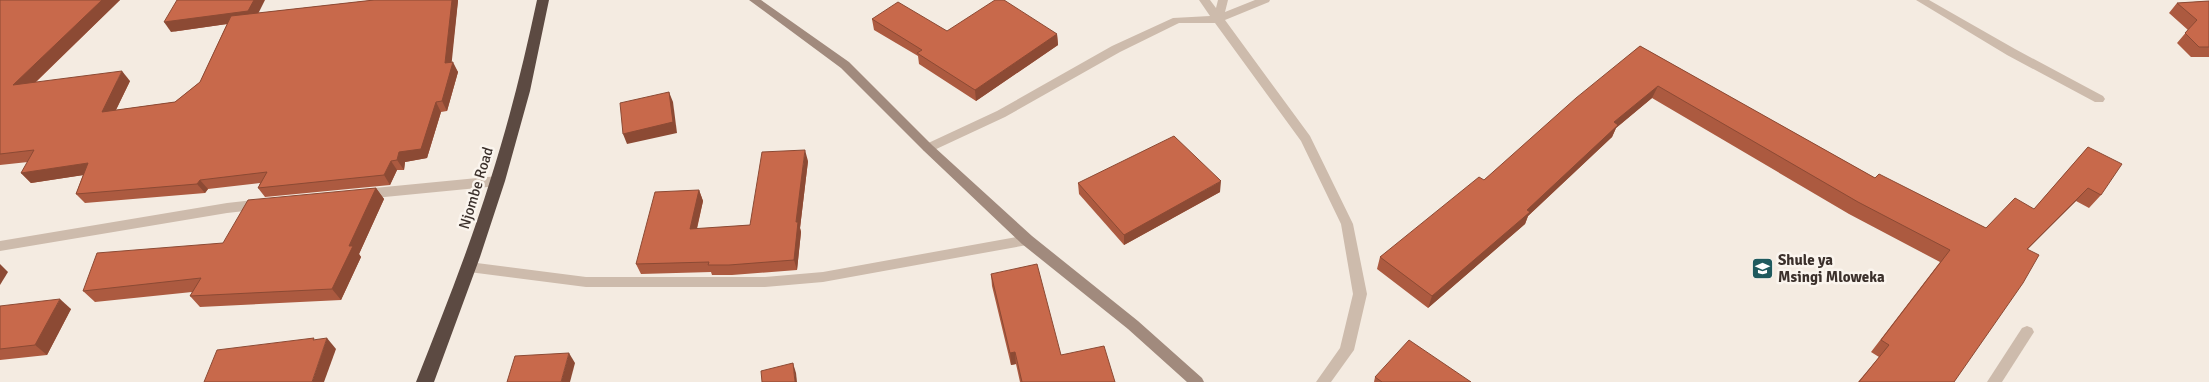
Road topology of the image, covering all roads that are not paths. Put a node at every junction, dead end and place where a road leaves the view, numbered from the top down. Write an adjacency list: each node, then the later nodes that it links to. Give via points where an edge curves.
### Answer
1 (543, 0): 10 (highway, Njombe Road)
2 (754, 0): 9 (main road, via 844,65)
3 (1204, 0): 7 (street)
4 (1223, 0): 7 (street)
5 (1265, 0): 7 (street)
6 (1921, 0): 8 (street)
7 (1218, 19): 9 (street, via 1178,20 1116,49 1001,114); 19 (street, via 1306,139 1348,224 1360,294 1347,350)
8 (2099, 99)
9 (928, 148): 13 (main road)
10 (498, 181): 11 (street); 15 (highway, Njombe Road)
11 (353, 195)
12 (276, 203): 14 (street, via 227,208)
13 (1027, 240): 15 (street, via 823,277 766,282 586,282); 18 (main road)
14 (0, 246)
15 (469, 267): 17 (highway, Njombe Road)
16 (2027, 332): 20 (street)
17 (425, 382)
18 (1196, 382)
19 (1323, 382)
20 (1994, 382)

